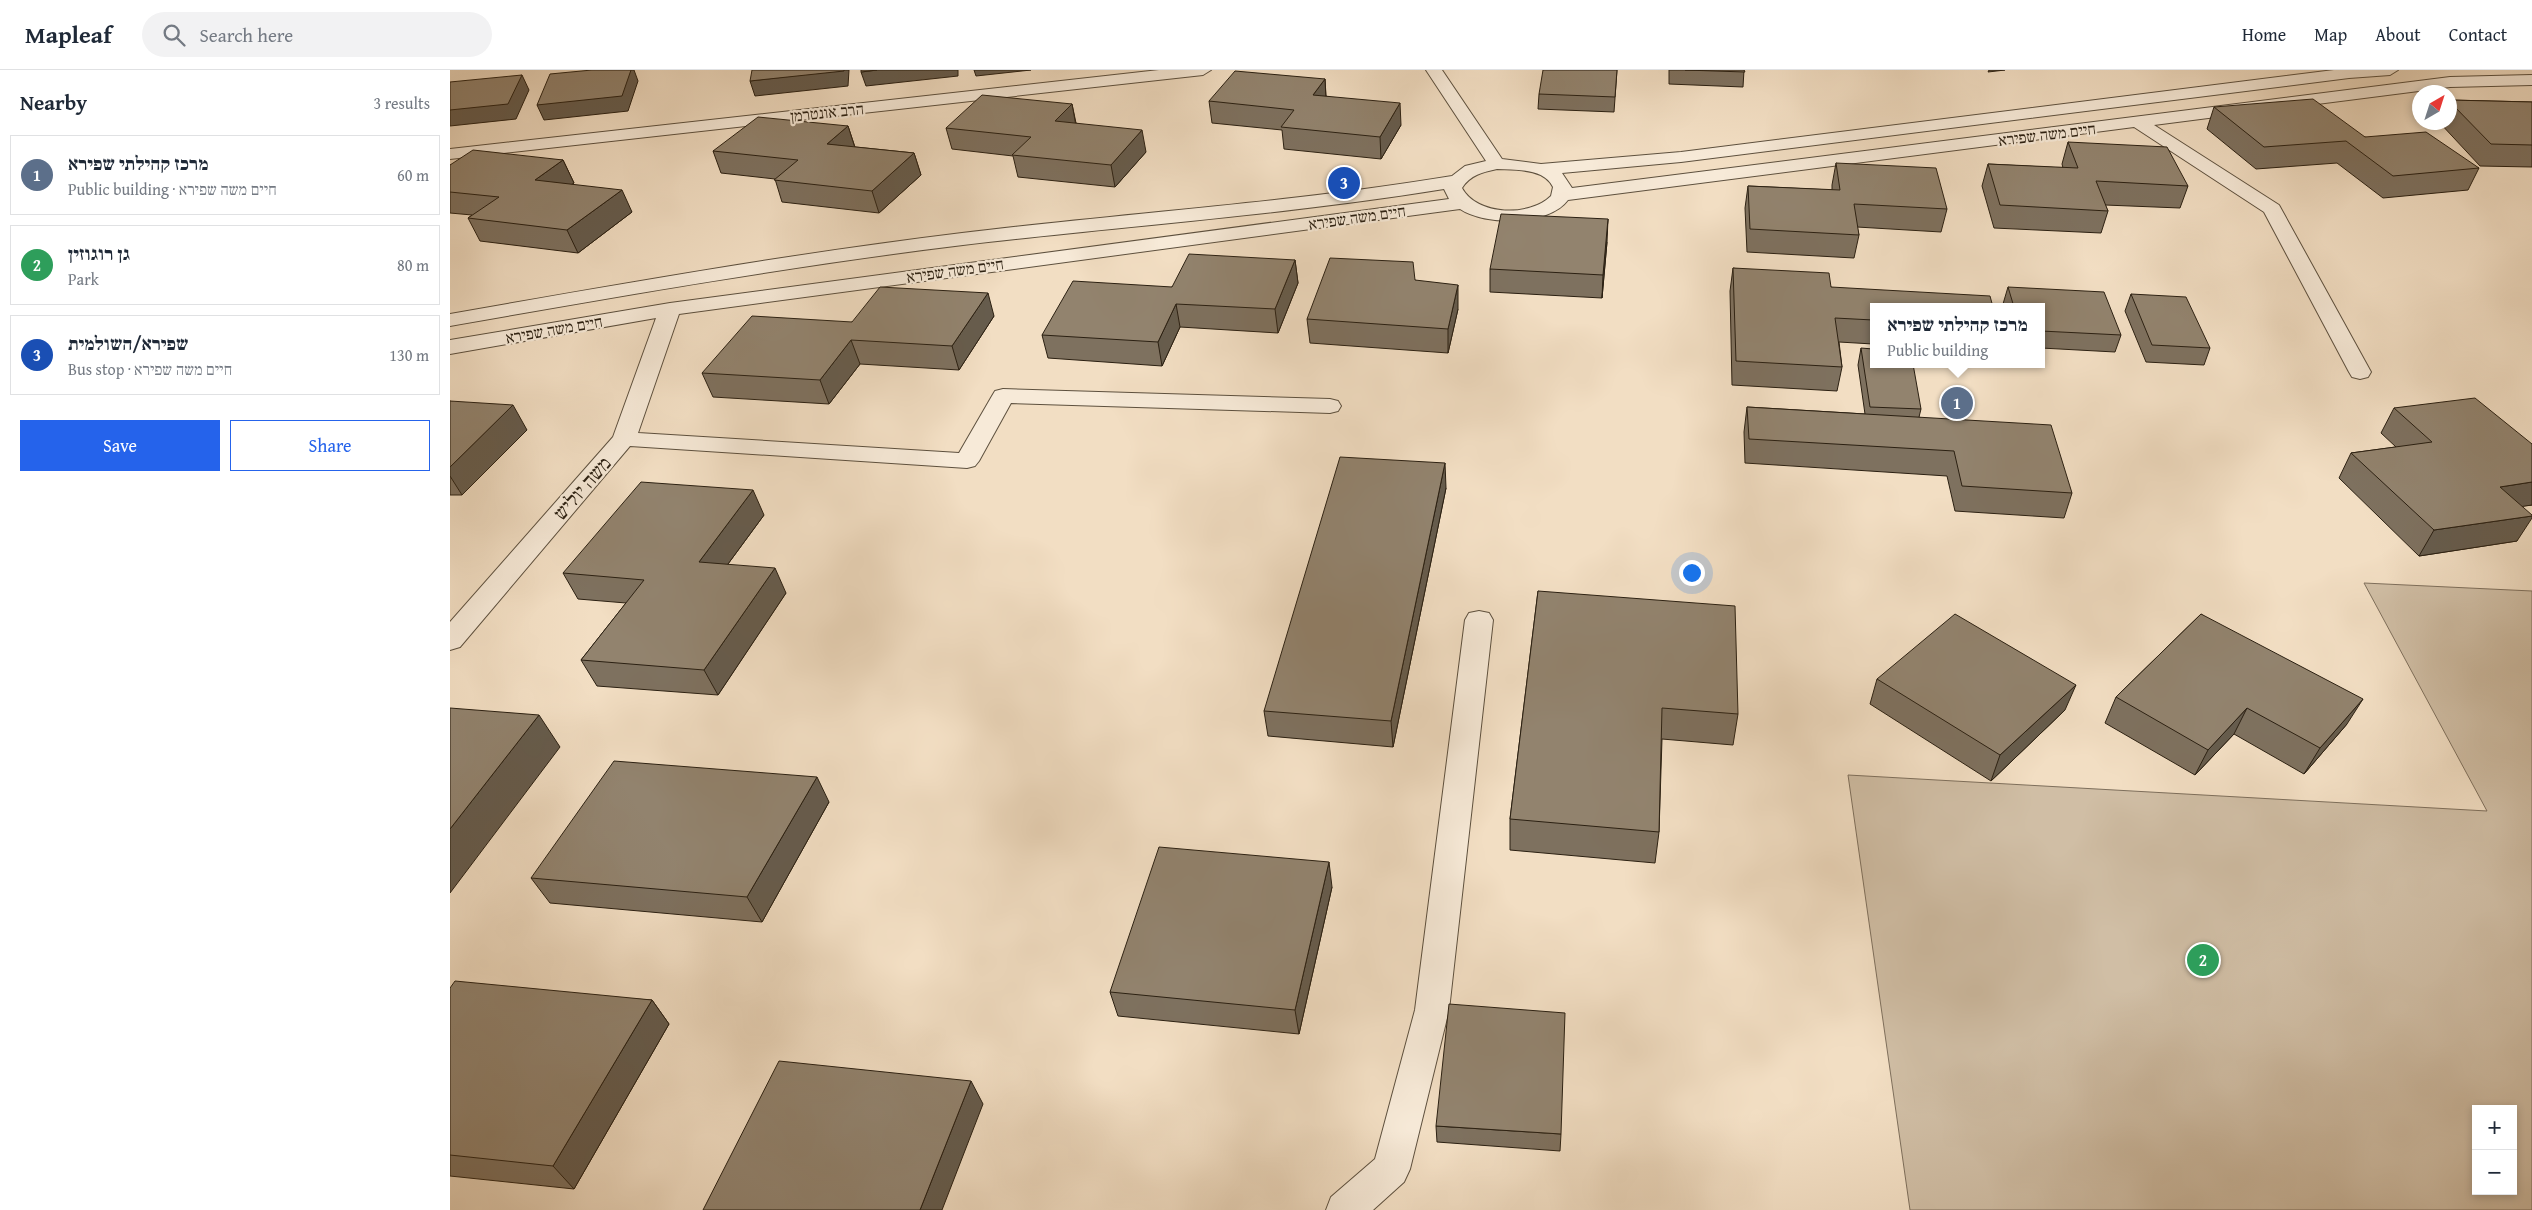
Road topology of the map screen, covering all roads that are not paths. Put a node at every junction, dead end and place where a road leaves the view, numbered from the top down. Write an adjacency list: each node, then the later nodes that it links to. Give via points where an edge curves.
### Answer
1 (1203, 70): 7 (street, הרב אונטרמן)
2 (1434, 70): 8 (street)
3 (2390, 70): 9 (street, חיים משה שפירא, via 1681,157)
4 (2518, 70): 5 (street)
5 (2532, 78): 6 (street, חיים משה שפירא, via 2450,82)
6 (2139, 123): 11 (street, חיים משה שפירא); 16 (street, via 2272,209)
7 (450, 154)
8 (1497, 164): 9 (street); 10 (street, via 1472,170)
9 (1542, 170): 11 (street, via 1560,181)
10 (1456, 181): 12 (street, via 1453,188 1455,196); 14 (street, חיים משה שפירא, via 1317,202 963,240 672,281)
11 (1562, 195): 12 (street, via 1544,210 1527,214 1490,214)
12 (1462, 203): 13 (street, חיים משה שפירא)
13 (670, 309): 15 (street, חיים משה שפירא); 18 (street, משה יוליש)
14 (450, 320)
15 (450, 348)
16 (2360, 372)
17 (1330, 406): 18 (street, via 1003,396 967,461)
18 (624, 440): 20 (street, משה יוליש)
19 (1479, 620): 21 (street, via 1432,1010 1392,1170)
20 (450, 640)
21 (1345, 1210)

